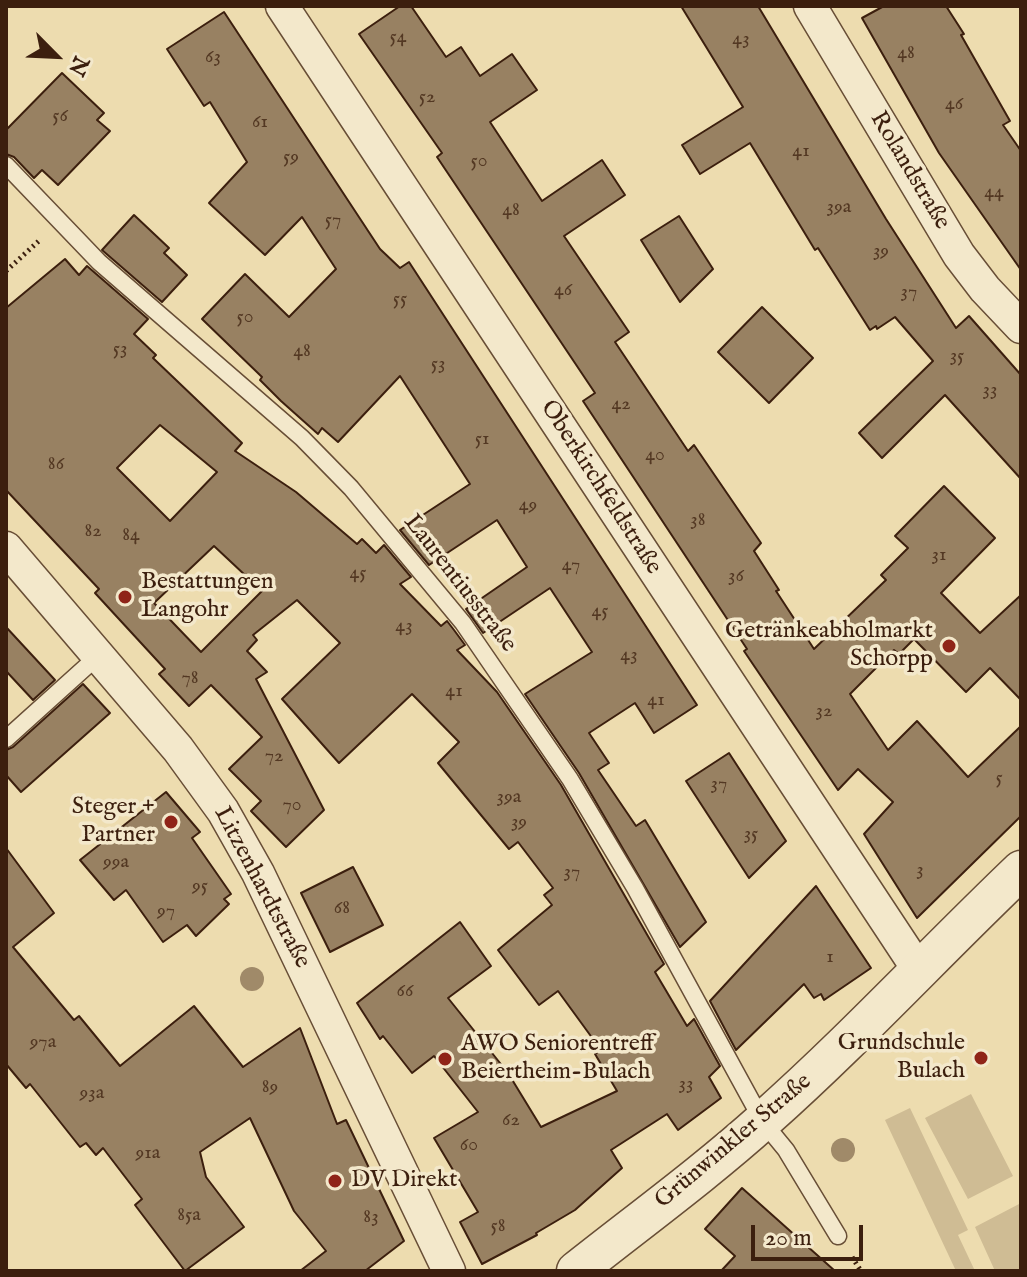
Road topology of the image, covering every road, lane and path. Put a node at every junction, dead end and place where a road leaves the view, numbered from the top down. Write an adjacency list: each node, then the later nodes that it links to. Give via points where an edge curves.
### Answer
1 (282, 6): 11 (street, Oberkirchfeldstraße)
2 (810, 6): 6 (street, Rolandstraße, via 959,255)
3 (6, 165): 4 (lane, Laurentiusstraße)
4 (60, 222): 5 (path); 12 (lane, Laurentiusstraße, via 302,438 351,488 463,623 570,779)
5 (6, 271)
6 (1021, 327)
7 (6, 548): 8 (street, Litzenhardtstraße)
8 (98, 656): 9 (lane); 14 (street, Litzenhardtstraße, via 223,811 258,873)
9 (6, 739)
10 (1021, 870): 11 (street, Grünwinkler Straße)
11 (918, 969): 12 (street, Grünwinkler Straße)
12 (763, 1122): 13 (lane, Laurentiusstraße); 15 (street, Grünwinkler Straße)
13 (838, 1236)
14 (449, 1271)
15 (576, 1271)

